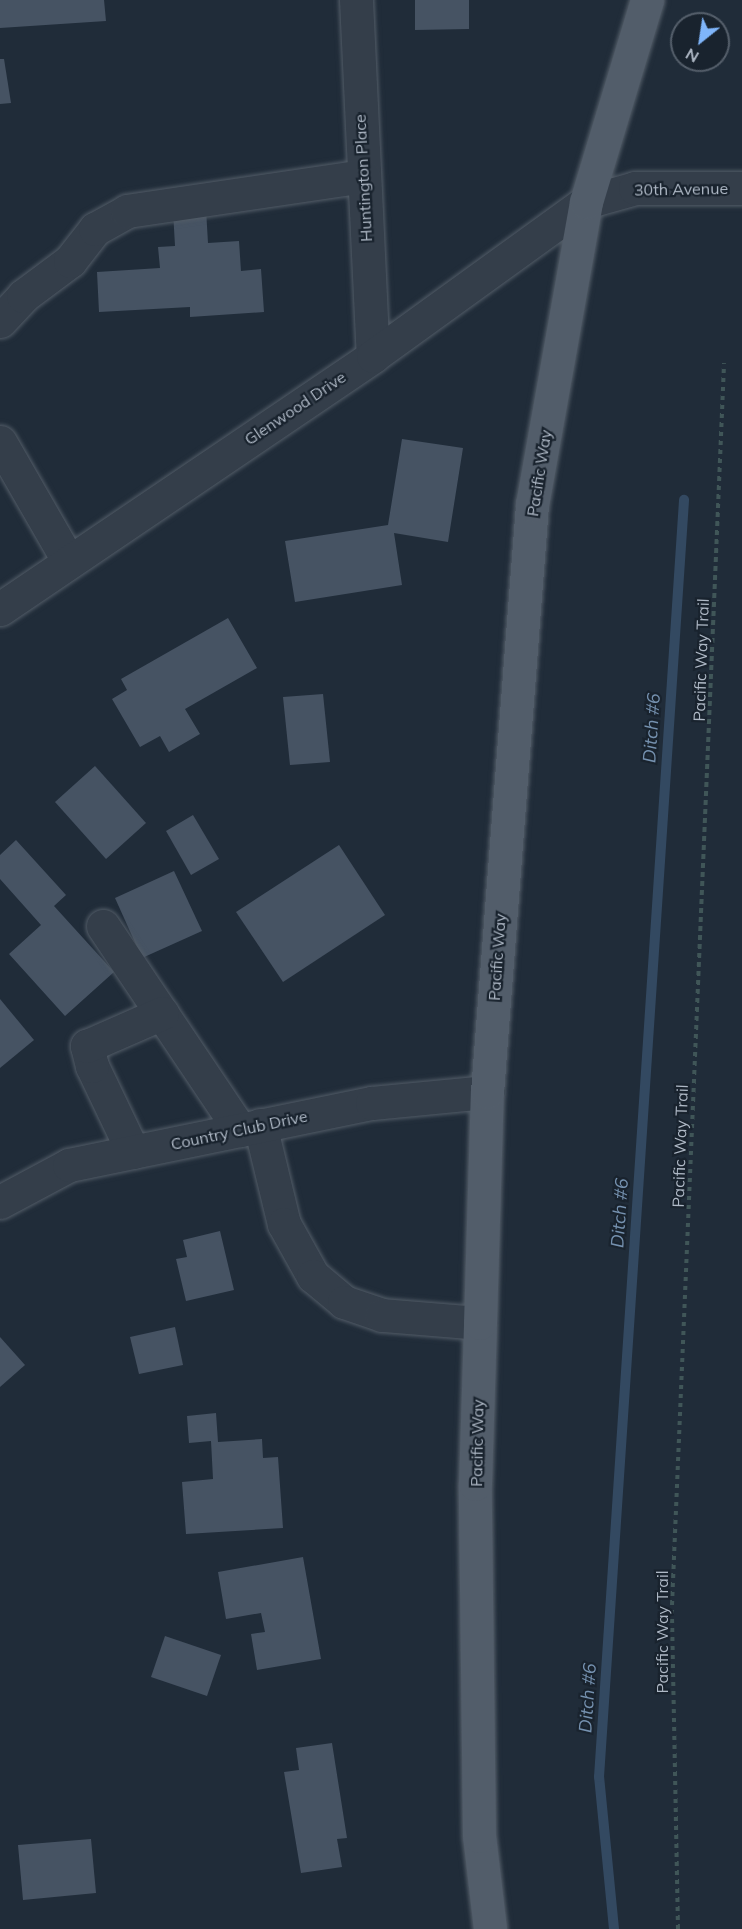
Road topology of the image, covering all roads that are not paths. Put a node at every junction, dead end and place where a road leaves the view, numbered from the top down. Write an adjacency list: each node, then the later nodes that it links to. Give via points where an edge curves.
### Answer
1 (356, 0): 3 (street, Huntington Place)
2 (648, 0): 5 (main road, Pacific Way)
3 (363, 176): 6 (street, via 127,211 95,229 70,261 23,296); 7 (street, Huntington Place)
4 (742, 188): 5 (street, 30th Avenue, via 635,188)
5 (586, 202): 7 (street, Glenwood Drive); 13 (main road, Pacific Way, via 532,505)
6 (0, 321)
7 (373, 356): 9 (street, Glenwood Drive)
8 (0, 442): 9 (street)
9 (69, 562): 10 (street, Glenwood Drive)
10 (0, 609)
11 (103, 926): 12 (street)
12 (162, 1013): 14 (street); 15 (street, via 87,1047 92,1066)
13 (487, 1092): 14 (street, Country Club Drive, via 372,1102); 17 (main road, Pacific Way)
14 (250, 1128): 15 (street, Country Club Drive); 17 (street, via 284,1224 313,1276 344,1302 382,1316)
15 (133, 1152): 16 (street, Country Club Drive, via 69,1165)
16 (0, 1202)
17 (480, 1323): 18 (main road, Pacific Way, via 475,1484 479,1836)
18 (490, 1929)

